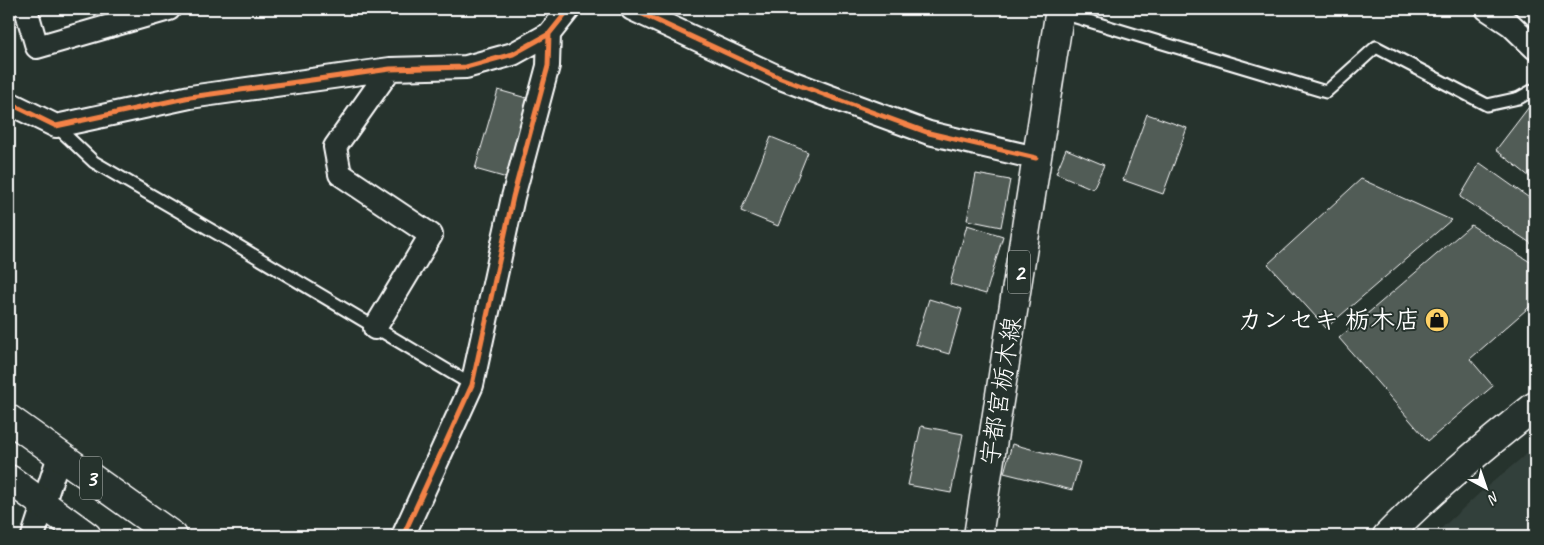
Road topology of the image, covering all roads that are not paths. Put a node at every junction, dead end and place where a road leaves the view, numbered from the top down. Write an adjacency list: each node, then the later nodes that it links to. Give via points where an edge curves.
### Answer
1 (26, 9): 2 (street, via 37,47)
2 (169, 9)
3 (569, 9): 7 (street)
4 (632, 9): 13 (street, via 778,77 828,96 929,133)
5 (1487, 9): 8 (street, via 1511,25)
6 (1059, 11): 10 (lane, via 1326,92 1376,47 1487,105 1519,98); 13 (main road, 宇都宮栃木線 / 2)
7 (549, 34): 9 (street, via 513,54 466,67); 15 (street, via 548,66 513,197)
8 (1535, 48)
9 (390, 69): 12 (street, via 190,97); 14 (street, via 335,147 340,174 432,235)
10 (1535, 89)
11 (9, 103): 12 (street)
12 (56, 126): 14 (lane, via 94,162)
13 (1036, 158): 25 (main road, 宇都宮栃木線 / 2)
14 (375, 328): 15 (lane)
15 (472, 385): 24 (street)
16 (1535, 406): 26 (main road, via 1418,504)
17 (9, 419): 18 (main road, 3)
18 (59, 456): 20 (street); 23 (main road, 3)
19 (9, 479): 20 (main road, 3)
20 (44, 504): 21 (street); 22 (main road, 3)
21 (33, 536)
22 (88, 536)
23 (173, 536)
24 (403, 536)
25 (978, 536)
26 (1387, 536)

